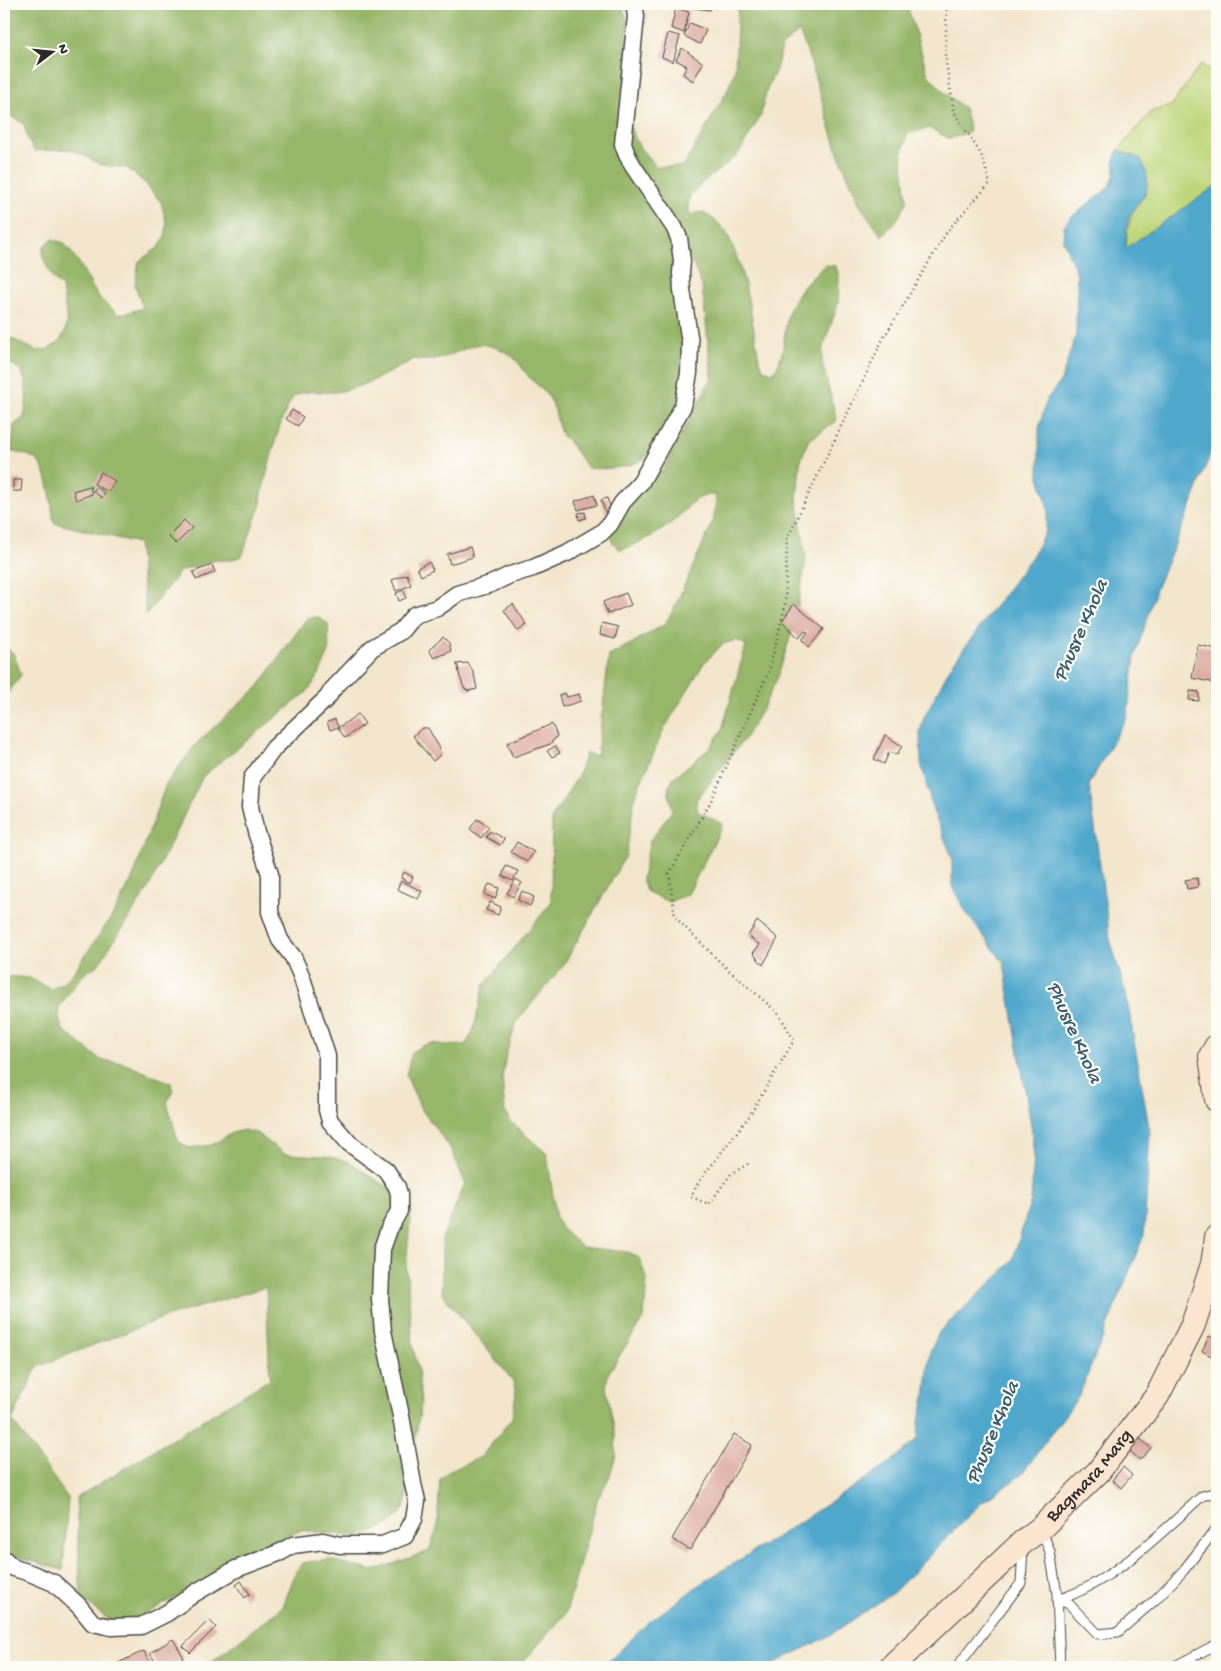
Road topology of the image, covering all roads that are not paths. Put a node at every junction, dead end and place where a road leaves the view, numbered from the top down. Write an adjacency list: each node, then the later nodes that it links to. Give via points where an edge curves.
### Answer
1 (634, 4): 8 (street, via 636,16 623,144 632,166 679,238 680,273 690,343 683,406 641,482 601,533 567,553 491,584 457,594 437,608 414,616 401,631 372,648 328,698 274,748 252,778 250,807 270,874 270,912 280,940 301,975 325,1047 330,1121 349,1143 386,1170 399,1194 399,1210 382,1249 380,1299 383,1331 417,1501 414,1519 406,1536 382,1545 340,1545 324,1541 293,1544 236,1570 141,1626 111,1627 94,1623 54,1583 14,1568)
2 (1217, 1046): 3 (main road, via 1211,1056)
3 (1217, 1100)
4 (1217, 1237): 7 (main road, Bagmara Marg, via 1213,1264 1193,1325 1157,1396 1098,1472)
5 (1217, 1492): 9 (lane, via 1202,1496 1118,1569 1071,1596)
6 (1217, 1528): 9 (lane, via 1183,1571 1118,1632 1098,1634 1069,1604)
7 (1032, 1535): 9 (lane, via 1050,1552); 11 (main road, Bagmara Marg); 12 (lane, via 1021,1583)
8 (4, 1559)
9 (1057, 1600): 13 (lane)
10 (1217, 1644): 14 (lane)
11 (891, 1667)
12 (957, 1667)
13 (1060, 1667)
14 (1173, 1667)

